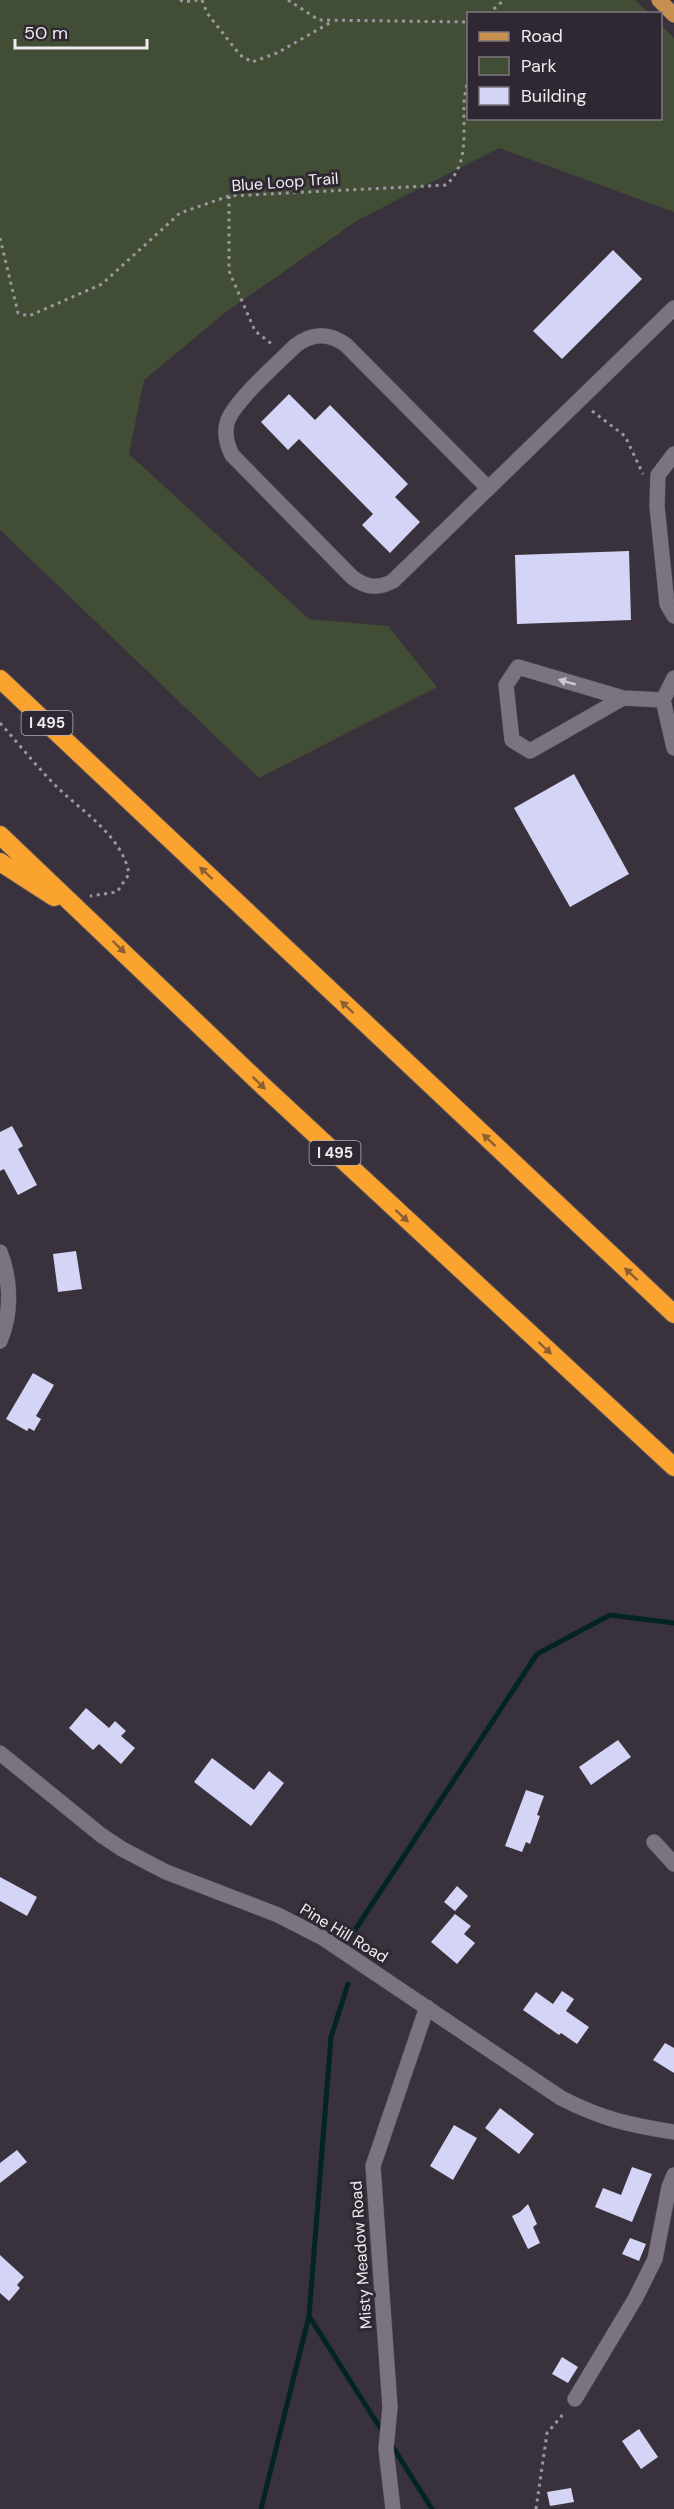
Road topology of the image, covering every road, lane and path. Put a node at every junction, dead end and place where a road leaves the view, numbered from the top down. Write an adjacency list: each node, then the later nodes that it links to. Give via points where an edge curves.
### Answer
1 (180, 0): 2 (path)
2 (200, 0): 8 (path, via 240,55 252,62 277,53)
3 (288, 0): 8 (path, via 318,20)
4 (504, 0): 6 (path)
5 (659, 0): 7 (main road)
6 (490, 12)
7 (674, 15)
8 (334, 21): 9 (path)
9 (467, 22)
10 (467, 84): 11 (path, Blue Loop Trail, via 465,145 455,176 446,185)
11 (229, 196): 12 (path, Blue Loop Trail, via 180,213 102,284 29,316 18,313); 14 (path, via 229,271 255,331)
12 (0, 238)
13 (674, 308): 15 (street)
14 (286, 355): 18 (street, via 305,338 328,335 339,340); 18 (street, via 234,409 227,425 228,446 238,461 361,584 377,587 393,582)
15 (579, 400): 17 (path, via 625,436); 18 (street)
16 (674, 454): 19 (street, via 658,475 657,506 667,604)
17 (643, 476)
18 (488, 488)
19 (674, 616)
20 (0, 664): 27 (highway)
21 (674, 678): 24 (street)
22 (0, 679): 27 (highway, I 495)
23 (623, 698): 23 (street, one-way to 23, via 518,667 506,685 512,740 530,751); 24 (street)
24 (663, 700): 26 (street)
25 (0, 723): 30 (path, via 126,857 129,874 117,892 92,896)
26 (674, 748)
27 (95, 768): 33 (highway, I 495, one-way to 27)
28 (0, 835): 30 (highway, I 495)
29 (0, 862): 31 (highway)
30 (58, 890): 31 (highway, I 495)
31 (94, 924): 35 (highway, I 495, one-way to 35, via 280,1103)
32 (0, 1252): 34 (street, via 8,1295)
33 (674, 1314)
34 (0, 1341)
35 (674, 1467)
36 (0, 1753): 39 (street, Pine Hill Road, via 101,1835 143,1862 300,1925)
37 (654, 1842): 38 (street)
38 (674, 1864)
39 (427, 2007): 40 (street, Pine Hill Road, via 580,2108 617,2122); 43 (street, Misty Meadow Road, via 373,2166)
40 (674, 2132)
41 (674, 2175): 42 (street, via 654,2259 635,2299)
42 (575, 2399): 44 (path, via 547,2433)
43 (393, 2509)
44 (536, 2509)

